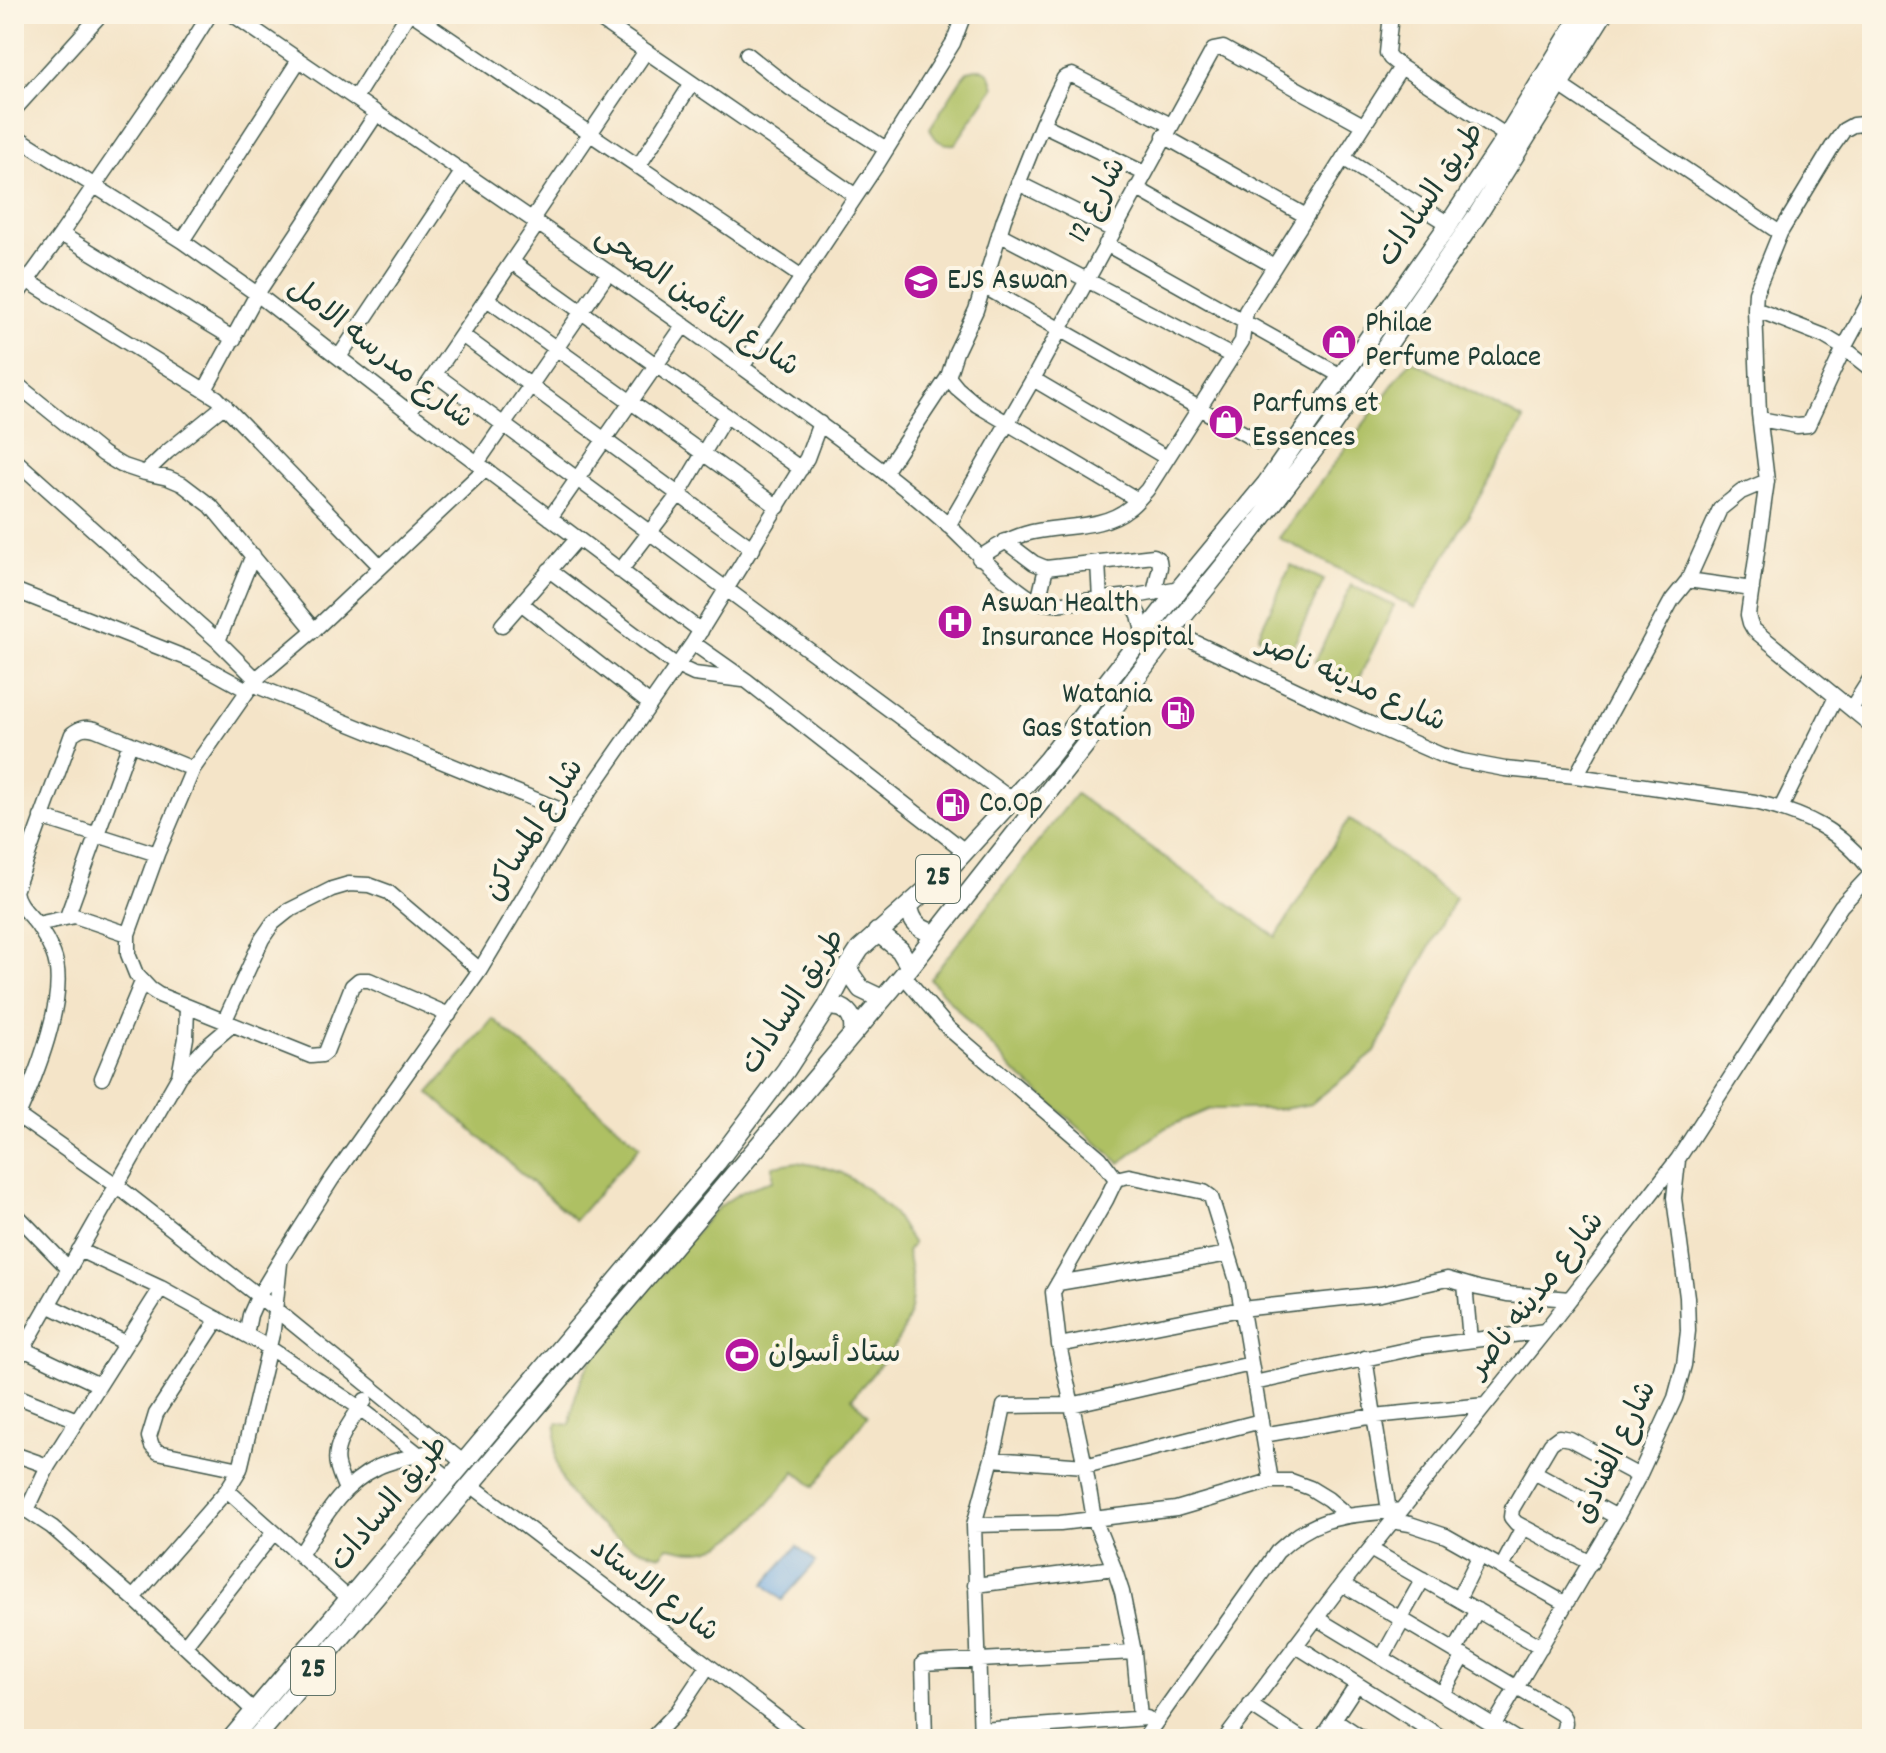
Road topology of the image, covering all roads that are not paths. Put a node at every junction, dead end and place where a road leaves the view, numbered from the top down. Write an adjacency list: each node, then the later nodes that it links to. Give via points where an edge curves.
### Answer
1 (101, 14): 17 (street)
2 (210, 14): 32 (street)
3 (232, 14): 12 (street, شارع التأمين الصحى)
4 (411, 14): 16 (street); 23 (street)
5 (592, 14): 10 (street)
6 (964, 14): 26 (street, via 953,43)
7 (1391, 14): 13 (street, via 1387,53)
8 (1582, 14): 25 (main road, طريق السادات / 25)
9 (1603, 14): 15 (main road, طريق السادات / 25)
10 (646, 51): 14 (street); 23 (street)
11 (747, 54): 26 (street)
12 (299, 60): 16 (street, شارع التأمين الصحى); 42 (street)
13 (1401, 67): 21 (street); 25 (street)
14 (692, 83): 28 (street); 34 (street)
15 (1558, 84): 39 (street); 124 (main road, طريق السادات / 25, via 1478,214 1328,431)
16 (355, 98): 18 (street, شارع التأمين الصحى)
17 (14, 110)
18 (377, 113): 29 (street, شارع التأمين الصحى); 51 (street)
19 (1872, 123): 39 (street, via 1844,130)
20 (1042, 124): 22 (street, via 1064,78 1072,75); 30 (street); 31 (street)
21 (1363, 125): 22 (street, شارع 12, via 1218,48); 27 (street)
22 (1168, 131): 30 (street, شارع 12); 35 (street)
23 (589, 134): 28 (street); 36 (street)
24 (14, 135): 32 (street, شارع مدرسه الامل)
25 (1507, 136): 37 (main road, طريق السادات / 25)
26 (886, 149): 34 (street)
27 (1343, 158): 35 (street); 37 (street)
28 (638, 167): 47 (street)
29 (463, 171): 36 (street, شارع التأمين الصحى); 65 (street)
30 (1144, 173): 33 (street, شارع 12)
31 (1018, 183): 38 (street); 41 (street)
32 (95, 184): 40 (street); 42 (street, شارع مدرسه الامل)
33 (1136, 188): 38 (street, شارع 12); 45 (street)
34 (856, 196): 47 (street)
35 (1306, 216): 45 (street)
36 (535, 221): 44 (street); 46 (street, شارع التأمين الصحى)
37 (1449, 224): 71 (main road, طريق السادات / 25)
38 (1113, 230): 43 (street, شارع 12)
39 (1780, 233): 55 (street, via 1756,292)
40 (61, 234): 49 (street); 61 (street)
41 (999, 234): 48 (street); 50 (street)
42 (182, 241): 51 (street, شارع مدرسه الامل)
43 (1106, 244): 48 (street, شارع 12); 57 (street)
44 (512, 262): 54 (street); 56 (street)
45 (1274, 266): 57 (street)
46 (609, 272): 56 (street); 58 (street, شارع التأمين الصحى)
47 (802, 277): 67 (street)
48 (1087, 279): 59 (street, شارع 12); 64 (street)
49 (28, 281): 53 (street); 75 (street)
50 (983, 286): 59 (street); 70 (street)
51 (257, 294): 61 (street); 65 (street, شارع مدرسه الامل)
52 (1872, 296): 62 (street)
53 (14, 299)
54 (487, 299): 60 (street); 63 (street)
55 (1755, 309): 62 (street); 81 (street)
56 (582, 312): 63 (street); 66 (street)
57 (1244, 321): 64 (street, via 1242,341); 71 (street)
58 (684, 325): 66 (street); 67 (street, شارع التأمين الصحى)
59 (1060, 328): 72 (street, شارع 12); 78 (street)
60 (462, 335): 69 (street); 74 (street)
61 (234, 339): 75 (street)
62 (1844, 348): 68 (street); 81 (street, via 1808,425)
63 (556, 349): 74 (street); 76 (street)
64 (1232, 356): 78 (street)
65 (339, 357): 79 (street, شارع مدرسه الامل)
66 (656, 365): 76 (street); 80 (street)
67 (742, 367): 82 (street, شارع التأمين الصحى)
68 (1872, 370)
69 (435, 374): 79 (street); 84 (street)
70 (948, 377): 83 (street); 92 (street)
71 (1343, 377): 113 (main road, طريق السادات / 25, via 1266,484)
72 (1033, 379): 83 (street, شارع 12); 88 (street)
73 (14, 382): 93 (street, via 103,454)
74 (531, 386): 84 (street); 85 (street)
75 (205, 390): 77 (street)
76 (631, 402): 85 (street); 87 (street)
77 (225, 405): 93 (street); 108 (street)
78 (1199, 408): 86 (street); 88 (street)
79 (409, 412): 90 (street, شارع مدرسه الامل)
80 (726, 415): 87 (street); 91 (street)
81 (1760, 419): 95 (street)
82 (820, 423): 91 (street, شارع المساكن); 92 (street, شارع التأمين الصحى)
83 (1007, 424): 97 (street); 100 (street, شارع 12)
84 (504, 425): 90 (street); 94 (street)
85 (604, 440): 94 (street); 96 (street)
86 (1259, 442)
87 (703, 454): 96 (street); 98 (street)
88 (1167, 458): 97 (street)
89 (14, 459): 127 (street)
90 (481, 466): 99 (street, شارع مدرسه الامل); 108 (street)
91 (801, 469): 98 (street, شارع المساكن)
92 (885, 472): 100 (street, شارع التأمين الصحى)
93 (145, 473): 105 (street, via 192,491)
94 (577, 479): 99 (street); 101 (street)
95 (1767, 481): 112 (street, via 1720,509); 114 (street)
96 (679, 494): 101 (street); 104 (street)
97 (1138, 500): 103 (street, via 1116,517)
98 (778, 507): 104 (street, شارع المساكن)
99 (550, 518): 102 (street, شارع مدرسه الامل)
100 (948, 526): 106 (street, شارع التأمين الصحى)
101 (649, 533): 111 (street); 116 (street)
102 (577, 539): 110 (street); 111 (street, شارع مدرسه الامل)
103 (1005, 541): 106 (street); 109 (street)
104 (753, 549): 116 (street, شارع المساكن)
105 (253, 555): 123 (street); 127 (street)
106 (979, 558): 120 (street, شارع التأمين الصحى)
107 (1098, 562): 109 (street); 117 (street, via 1154,556 1160,567); 119 (street)
108 (381, 567): 123 (street)
109 (1046, 568): 120 (street)
110 (549, 570): 121 (street); 128 (street)
111 (620, 571): 126 (street, شارع مدرسه الامل)
112 (1688, 580): 114 (street); 138 (street)
113 (1180, 588): 117 (street); 125 (main road, طريق السادات / 25)
114 (1752, 589): 132 (street, via 1748,615 1754,630)
115 (14, 590): 131 (street)
116 (727, 590): 126 (street, شارع المساكن); 139 (street)
117 (1154, 593): 118 (street)
118 (1129, 596): 119 (street); 125 (street)
119 (1100, 599): 120 (street)
120 (1038, 602)
121 (521, 603): 122 (street); 133 (street)
122 (502, 625)
123 (314, 630): 131 (street)
124 (1171, 631): 138 (street, شارع مدينه ناصر, via 1441,755 1483,766); 151 (main road, طريق السادات / 25)
125 (1144, 636): 139 (main road, طريق السادات / 25)
126 (697, 637): 128 (street, شارع المساكن); 130 (street, شارع مدرسه الامل)
127 (218, 641): 131 (street)
128 (677, 666): 130 (street, via 694,674); 133 (street, شارع المساكن)
129 (1872, 676): 134 (street)
130 (747, 681): 144 (street, شارع مدرسه الامل)
131 (252, 684): 137 (street); 141 (street)
132 (1836, 697): 134 (street); 140 (street)
133 (650, 704): 141 (street, شارع المساكن)
134 (1851, 709): 135 (street)
135 (1872, 726)
136 (130, 743): 137 (street); 142 (street, via 87,727 78,729); 143 (street)
137 (193, 769): 145 (street)
138 (1576, 776): 140 (street, شارع مدينه ناصر)
139 (1012, 800): 144 (main road, طريق السادات / 25)
140 (1781, 808): 146 (street, شارع مدينه ناصر, via 1829,830)
141 (573, 815): 154 (street, شارع المساكن)
142 (41, 817): 143 (street); 149 (street, via 15,891)
143 (96, 835): 145 (street); 148 (street)
144 (966, 852): 147 (main road, طريق السادات / 25)
145 (157, 854): 152 (street)
146 (1872, 872): 166 (street, شارع مدينه ناصر, via 1841,906)
147 (909, 906): 150 (main road, طريق السادات / 25); 151 (main road, via 920,928)
148 (67, 917): 149 (street); 152 (street, via 83,917)
149 (37, 924): 165 (street, via 55,958 57,1001)
150 (877, 932): 153 (main road, طريق السادات / 25); 155 (main road, via 900,950)
151 (937, 933): 155 (main road, طريق السادات / 25)
152 (128, 934): 156 (street, via 128,954)
153 (847, 969): 157 (main road, via 861,989); 159 (main road, طريق السادات / 25)
154 (480, 970): 160 (street, شارع المساكن); 161 (street, via 388,892 349,884 273,923)
155 (906, 971): 157 (main road, طريق السادات / 25); 167 (street, via 948,1028 1100,1158)
156 (142, 982): 158 (street); 164 (street)
157 (882, 999): 162 (main road, طريق السادات / 25)
158 (187, 1007): 161 (street); 163 (street)
159 (827, 1007): 162 (main road, via 850,1014); 207 (main road, طريق السادات / 25, via 726,1150)
160 (449, 1015): 161 (street, via 364,979 352,986 322,1055 311,1056); 172 (street, شارع المساكن)
161 (228, 1023): 163 (street)
162 (853, 1032): 215 (main road, طريق السادات / 25)
163 (179, 1076): 168 (street)
164 (102, 1078)
165 (15, 1118): 168 (street)
166 (1678, 1159): 178 (street, شارع مدينه ناصر); 212 (street, شارع الفنادق, via 1674,1198 1687,1297 1684,1365 1675,1398)
167 (1116, 1179): 171 (street, via 1129,1176 1204,1192 1211,1197); 174 (street)
168 (116, 1185): 170 (street); 177 (street)
169 (14, 1212): 173 (street)
170 (79, 1250): 173 (street); 176 (street)
171 (1229, 1254): 174 (street); 181 (street)
172 (281, 1259): 177 (street, شارع المساكن); 180 (street, شارع المساكن)
173 (68, 1268): 179 (street)
174 (1058, 1283): 187 (street, via 1053,1292)
175 (1465, 1284): 178 (street); 181 (street, via 1447,1279 1381,1294); 185 (street)
176 (161, 1288): 182 (street); 186 (street)
177 (258, 1297): 180 (street); 184 (street, شارع المساكن)
178 (1570, 1299): 183 (street, شارع مدينه ناصر)
179 (48, 1305): 186 (street); 189 (street)
180 (275, 1309): 188 (street, شارع المساكن); 195 (street)
181 (1241, 1309): 187 (street); 191 (street)
182 (218, 1319): 184 (street); 210 (street, via 156,1414 149,1437 158,1452)
183 (1545, 1331): 185 (street); 198 (street, شارع مدينه ناصر)
184 (246, 1335): 188 (street)
185 (1470, 1340): 190 (street)
186 (126, 1343): 194 (street)
187 (1059, 1345): 197 (street)
188 (268, 1347): 199 (street); 210 (street, شارع المساكن)
189 (23, 1349): 192 (street); 194 (street)
190 (1365, 1358): 193 (street); 200 (street)
191 (1251, 1364): 193 (street); 197 (street)
192 (14, 1365)
193 (1254, 1383): 202 (street)
194 (99, 1385): 201 (street)
195 (373, 1389): 199 (street); 203 (street)
196 (14, 1395): 201 (street)
197 (1071, 1405): 206 (street, via 1004,1406); 209 (street)
198 (1485, 1405): 200 (street); 219 (street, شارع مدينه ناصر)
199 (360, 1408): 205 (street); 217 (street, via 336,1455)
200 (1374, 1416): 202 (street); 219 (street)
201 (77, 1420): 208 (street)
202 (1262, 1428): 209 (street); 214 (street)
203 (445, 1448): 205 (street); 207 (street)
204 (14, 1454): 208 (street)
205 (419, 1455): 213 (street); 217 (street, via 380,1466)
206 (992, 1459): 209 (street); 223 (street)
207 (464, 1463): 213 (main road, طريق السادات / 25)
208 (48, 1466): 218 (street)
209 (1085, 1466): 222 (street)
210 (240, 1469): 216 (street, شارع المساكن)
211 (1534, 1472): 212 (street, via 1551,1443 1565,1437); 221 (street); 224 (street, via 1511,1513)
212 (1639, 1476): 221 (street, شارع الفنادق)
213 (450, 1479): 236 (main road, طريق السادات / 25)
214 (1271, 1481): 220 (street, via 1310,1488); 222 (street, via 1176,1509)
215 (471, 1485): 249 (street, شارع الاستاد); 261 (main road, طريق السادات / 25)
216 (227, 1490): 225 (street); 235 (street, شارع المساكن)
217 (346, 1490): 227 (street)
218 (21, 1506): 235 (street)
219 (1394, 1514): 220 (street); 226 (street, شارع مدينه ناصر); 228 (street)
220 (1348, 1516): 255 (street, via 1309,1527 1277,1552)
221 (1617, 1517): 229 (street, شارع الفنادق)
222 (1094, 1519): 223 (street); 231 (street)
223 (974, 1525): 234 (street)
224 (1523, 1527): 229 (street); 230 (street)
225 (274, 1532): 227 (street); 242 (street)
226 (1370, 1549): 232 (street); 233 (street, شارع مدينه ناصر)
227 (300, 1555): 236 (street)
228 (1480, 1555): 230 (street); 237 (street)
229 (1591, 1563): 238 (street, شارع الفنادق)
230 (1502, 1567): 238 (street)
231 (1114, 1568): 234 (street); 245 (street)
232 (1423, 1579): 237 (street); 241 (street)
233 (1342, 1584): 240 (street, شارع مدينه ناصر); 241 (street)
234 (975, 1585): 248 (street)
235 (133, 1598): 242 (street)
236 (349, 1599): 254 (main road, طريق السادات / 25)
237 (1458, 1599): 239 (street)
238 (1566, 1604): 244 (street, شارع الفنادق)
239 (1477, 1610): 244 (street); 246 (street)
240 (1316, 1618): 243 (street, شارع مدينه ناصر); 247 (street)
241 (1402, 1620): 246 (street); 247 (street)
242 (185, 1645): 254 (street)
243 (1295, 1645): 250 (street); 253 (street, شارع مدينه ناصر)
244 (1541, 1647): 251 (street, شارع الفنادق)
245 (1134, 1652): 248 (street); 256 (street)
246 (1459, 1654): 251 (street); 252 (street)
247 (1382, 1658): 252 (street)
248 (978, 1661): 259 (street); 264 (street, via 923,1663)
249 (708, 1666): 262 (street); 263 (street, شارع الاستاد)
250 (1357, 1684): 257 (street); 270 (street)
251 (1517, 1688): 258 (street, شارع الفنادق); 272 (street, via 1564,1717)
252 (1442, 1694): 258 (street)
253 (1250, 1705): 266 (street, شارع مدينه ناصر); 267 (street)
254 (254, 1711): 260 (main road, طريق السادات / 25)
255 (1160, 1717): 256 (street); 265 (street)
256 (1140, 1718): 259 (street)
257 (1334, 1719): 268 (street); 269 (street)
258 (1490, 1732): 271 (street)
259 (981, 1735)
260 (231, 1739)
261 (255, 1739)
262 (651, 1739)
263 (805, 1739)
264 (925, 1739)
265 (1144, 1739)
266 (1225, 1739)
267 (1302, 1739)
268 (1321, 1739)
269 (1364, 1739)
270 (1444, 1739)
271 (1516, 1739)
272 (1560, 1739)

